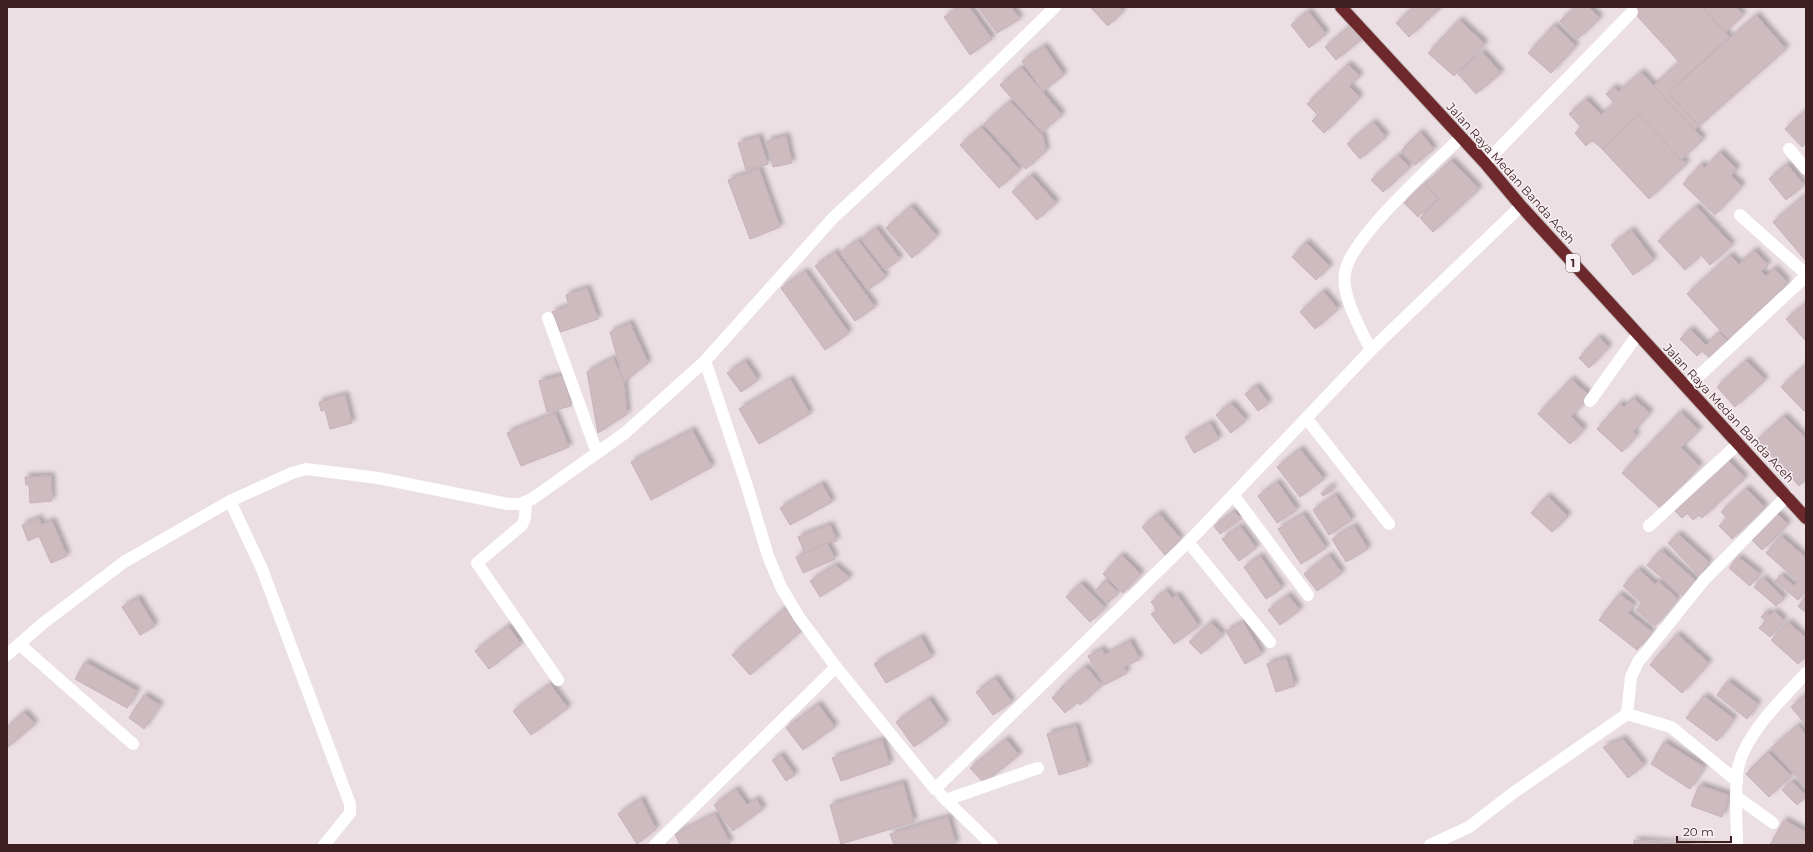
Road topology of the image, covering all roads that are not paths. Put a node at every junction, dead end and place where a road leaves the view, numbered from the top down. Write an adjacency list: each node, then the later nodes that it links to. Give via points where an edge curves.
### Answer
1 (1055, 7): 14 (street, via 834,218)
2 (1345, 9): 4 (highway, Jalan Raya Medan Banda Aceh / 1)
3 (1632, 12): 6 (street)
4 (1461, 136): 6 (highway, Jalan Raya Medan Banda Aceh / 1); 13 (street, via 1369,230 1347,263 1344,274 1346,290)
5 (1789, 149): 7 (street)
6 (1485, 163): 8 (highway, Jalan Raya Medan Banda Aceh / 1)
7 (1806, 169)
8 (1521, 206): 12 (highway, Jalan Raya Medan Banda Aceh / 1); 13 (street)
9 (1740, 215): 10 (street)
10 (1806, 275): 15 (street)
11 (548, 318): 19 (street)
12 (1638, 334): 15 (highway, Jalan Raya Medan Banda Aceh / 1); 16 (street)
13 (1371, 350): 17 (street)
14 (705, 361): 19 (street, via 625,432); 32 (street, via 774,572 799,617)
15 (1686, 387): 18 (highway, Jalan Raya Medan Banda Aceh / 1)
16 (1590, 401)
17 (1307, 419): 20 (street); 25 (street)
18 (1738, 444): 21 (highway, Jalan Raya Medan Banda Aceh / 1); 26 (street)
19 (597, 453): 23 (street)
20 (1234, 496): 27 (street); 28 (street)
21 (1787, 496): 24 (highway, Jalan Raya Medan Banda Aceh / 1); 35 (street, via 1704,580 1638,662 1631,677)
22 (230, 501): 23 (street, via 292,473 306,470 378,478 508,504); 30 (street, via 124,562); 43 (street, via 262,568 350,804 350,811 345,820)
23 (526, 502): 34 (street, via 522,525 477,563)
24 (1806, 518)
25 (1389, 524)
26 (1649, 526)
27 (1188, 542): 29 (street); 39 (street)
28 (1308, 595)
29 (1270, 642)
30 (19, 644): 31 (street); 36 (street)
31 (7, 655)
32 (836, 667): 39 (street); 44 (street)
33 (1806, 673): 38 (street, via 1785,695 1748,743 1740,762)
34 (558, 680)
35 (1627, 714): 38 (street, via 1668,725); 46 (street, via 1513,793 1469,827)
36 (133, 744)
37 (1038, 768): 41 (street)
38 (1737, 781): 40 (street)
39 (935, 789): 41 (street)
40 (1737, 797): 42 (street); 47 (street)
41 (946, 800): 45 (street)
42 (1773, 823)
43 (324, 845)
44 (655, 845)
45 (992, 845)
46 (1430, 845)
47 (1737, 845)

